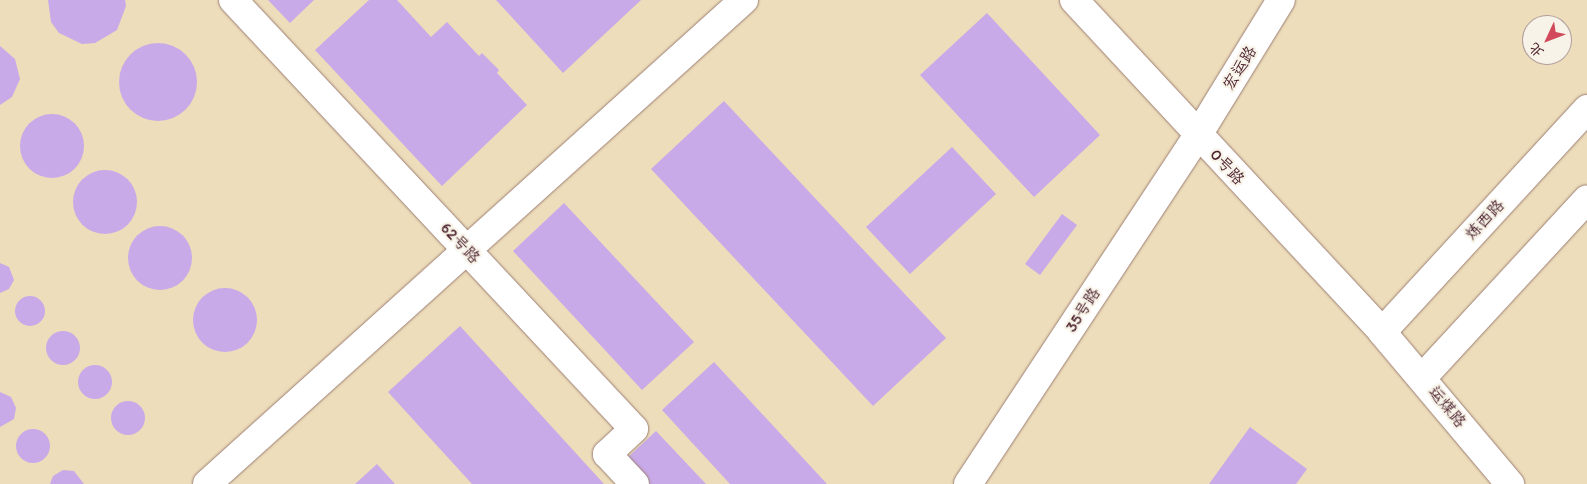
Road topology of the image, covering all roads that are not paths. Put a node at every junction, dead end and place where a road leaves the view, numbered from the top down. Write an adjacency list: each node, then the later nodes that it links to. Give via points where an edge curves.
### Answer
1 (233, 0): 8 (street, 62号路)
2 (744, 0): 8 (street)
3 (1074, 0): 6 (street, 0号路)
4 (1281, 0): 6 (street, 宏运路)
5 (1587, 109): 9 (street, 炼西路)
6 (1198, 135): 9 (street, 0号路); 13 (street, 35号路)
7 (1587, 199): 10 (street)
8 (467, 250): 11 (street); 12 (street, 62号路, via 634,429 607,454)
9 (1382, 332): 10 (street, 运煤路)
10 (1422, 378): 14 (street, 运煤路)
11 (207, 484)
12 (635, 484)
13 (968, 484)
14 (1510, 484)

